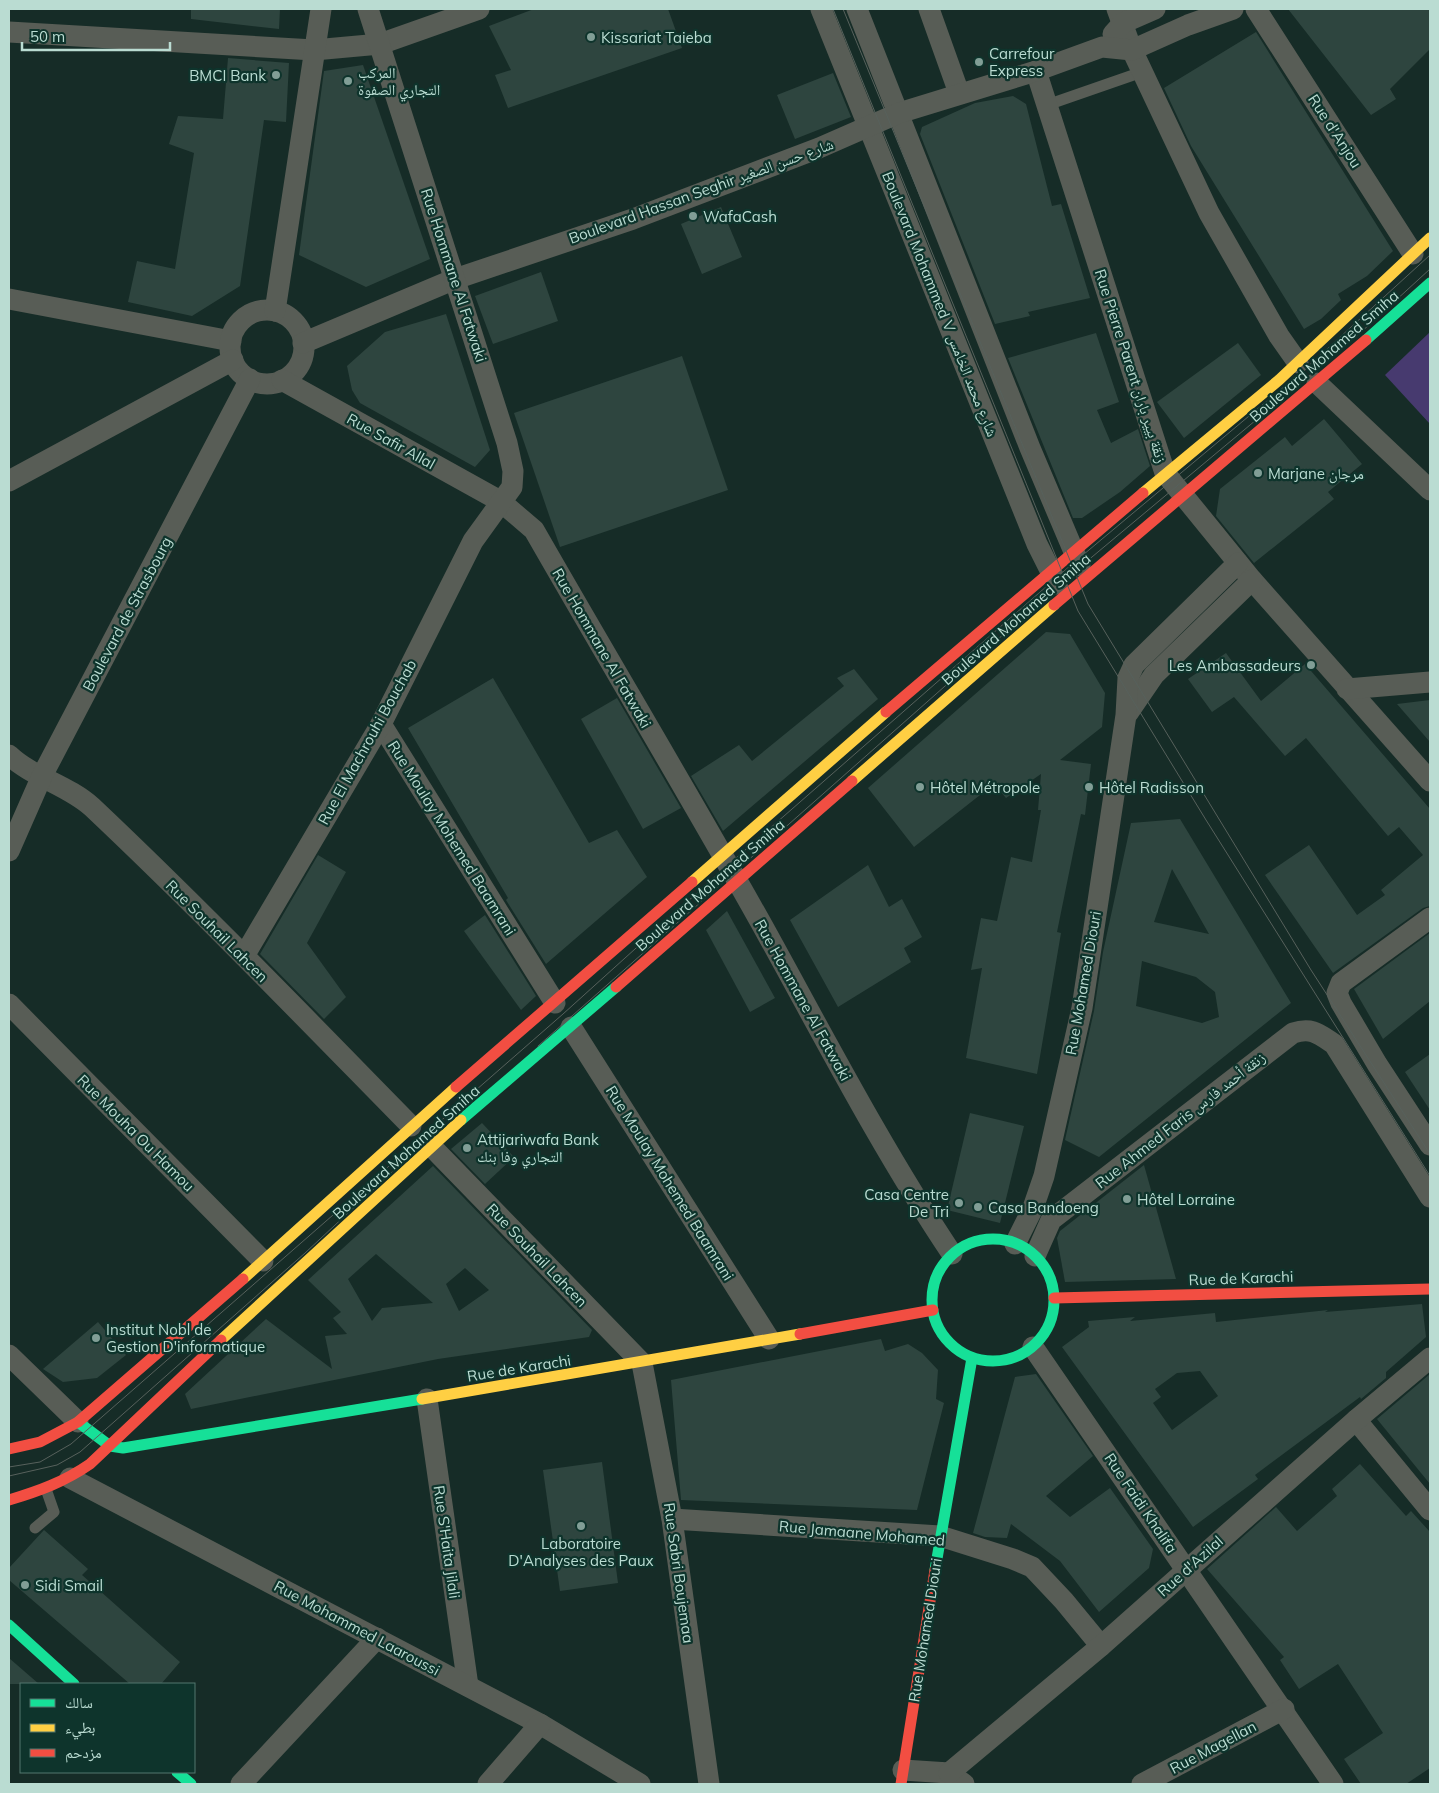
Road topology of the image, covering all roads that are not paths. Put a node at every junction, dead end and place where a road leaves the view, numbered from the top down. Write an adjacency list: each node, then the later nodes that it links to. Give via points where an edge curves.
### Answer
1 (321, 9): 14 (street)
2 (368, 9): 12 (street, Rue Hommane Al Fatwaki)
3 (479, 9): 12 (street)
4 (820, 9): 21 (street, Boulevard Mohammed V شارع محمد الخامس)
5 (857, 9): 20 (street, Boulevard Mohammed V شارع محمد الخامس)
6 (929, 9): 18 (street)
7 (1155, 9): 10 (street, Boulevard Hassan Seghir شارع حسن الصغير)
8 (1233, 9): 15 (street, Boulevard Hassan Seghir شارع حسن الصغير)
9 (1256, 9): 23 (street, Rue d'Anjou)
10 (1120, 16): 13 (street, Boulevard Hassan Seghir شارع حسن الصغير); 15 (street)
11 (9, 32): 14 (street)
12 (380, 44): 14 (street); 24 (street, Rue Hommane Al Fatwaki)
13 (1102, 47): 15 (street, Boulevard Hassan Seghir شارع حسن الصغير); 16 (street, Boulevard Hassan Seghir شارع حسن الصغير)
14 (314, 50): 27 (street)
15 (1132, 50): 17 (street)
16 (1036, 71): 18 (street, Boulevard Hassan Seghir شارع حسن الصغير); 19 (street, Rue Pierre Parent زنقة بيير باران)
17 (1142, 72): 19 (lane); 30 (street, via 1209,213)
18 (959, 93): 20 (street, Boulevard Hassan Seghir شارع حسن الصغير)
19 (1046, 105): 34 (street, Rue Pierre Parent زنقة بيير باران)
20 (899, 114): 21 (street, Boulevard Hassan Seghir شارع حسن الصغير); 39 (street, Boulevard Mohammed V شارع محمد الخامس)
21 (868, 128): 24 (street, Boulevard Hassan Seghir شارع حسن الصغير, via 633,219); 41 (street, Boulevard Mohammed V شارع محمد الخامس)
22 (1430, 238): 23 (street, Boulevard Mohamed Smiha)
23 (1413, 254): 30 (street, Boulevard Mohamed Smiha)
24 (455, 279): 28 (street, Boulevard Hassan Seghir شارع حسن الصغير); 38 (street, Rue Hommane Al Fatwaki, via 513,471 512,487)
25 (1430, 283): 33 (street, Boulevard Mohamed Smiha)
26 (9, 299): 29 (street)
27 (275, 311): 28 (street, via 292,320 300,330); 29 (street, via 249,314 235,329)
28 (303, 343): 32 (street, via 297,368)
29 (232, 351): 31 (street, via 240,371); 35 (street)
30 (1298, 364): 34 (street, Boulevard Mohamed Smiha)
31 (250, 379): 32 (street, via 263,383); 50 (street, Boulevard de Strasbourg)
32 (282, 380): 38 (street, Rue Safir Allal)
33 (1317, 383): 36 (street); 37 (street, Boulevard Mohamed Smiha)
34 (1165, 473): 37 (street, Rue Pierre Parent زنقة بيير باران); 39 (street, Boulevard Mohamed Smiha)
35 (9, 481)
36 (1430, 490)
37 (1183, 496): 40 (street, Rue Pierre Parent زنقة بيير باران); 42 (street, Boulevard Mohamed Smiha)
38 (500, 501): 48 (street, Rue El Machrouhi Bouchab, via 473,541); 53 (street, Rue Hommane Al Fatwaki, via 534,530)
39 (1073, 552): 41 (street, Boulevard Mohamed Smiha); 42 (street, Boulevard Mohammed V شارع محمد الخامس)
40 (1238, 563): 43 (street, Rue Pierre Parent زنقة بيير باران); 47 (street, Rue Mohamed Diouri, via 1134,665 1128,678)
41 (1049, 571): 44 (street, Boulevard Mohammed V شارع محمد الخامس); 53 (street, Boulevard Mohamed Smiha)
42 (1086, 578): 44 (street, Boulevard Mohamed Smiha)
43 (1252, 580): 46 (street, Rue Pierre Parent زنقة بيير باران); 47 (street, via 1154,674)
44 (1064, 596): 54 (street, Boulevard Mohamed Smiha)
45 (1430, 682): 46 (street)
46 (1347, 689): 51 (street, Rue Pierre Parent زنقة بيير باران)
47 (1126, 715): 64 (street, Rue Mohamed Diouri, via 1082,1008 1044,1176 1034,1208)
48 (381, 724): 56 (street, Rue El Machrouhi Bouchab); 57 (street, Rue Moulay Mohemed Baamrani)
49 (9, 754): 50 (street, Rue Souhail Lahcen, via 28,770)
50 (42, 776): 52 (street, Boulevard de Strasbourg); 56 (street, Rue Souhail Lahcen, via 89,805)
51 (1430, 781)
52 (9, 851)
53 (722, 856): 54 (street, Rue Hommane Al Fatwaki); 57 (street, Boulevard Mohamed Smiha)
54 (737, 881): 59 (street, Boulevard Mohamed Smiha); 65 (street, Rue Hommane Al Fatwaki, via 853,1092 922,1210)
55 (1430, 918): 61 (street, via 1341,984 1337,993 1377,1064)
56 (244, 956): 60 (street, Rue Souhail Lahcen)
57 (555, 1003): 60 (street, Boulevard Mohamed Smiha)
58 (9, 1004): 67 (street, Rue Mouha Ou Hamou)
59 (571, 1027): 62 (street, Boulevard Mohamed Smiha); 71 (street, Rue Moulay Mohemed Baamrani)
60 (411, 1126): 67 (street, Boulevard Mohamed Smiha)
61 (1430, 1145)
62 (431, 1146): 76 (street, Rue Souhail Lahcen); 78 (street, Boulevard Mohamed Smiha)
63 (1430, 1197): 66 (street, Rue Ahmed Faris زنقة أحمد فارس, via 1334,1044 1317,1032 1305,1029 1293,1033 1051,1220)
64 (1015, 1244): 65 (street, via 996,1239 983,1240); 66 (street)
65 (952, 1254): 70 (street, via 936,1277 932,1290)
66 (1035, 1256): 69 (street, via 1048,1275)
67 (264, 1261): 80 (street, Boulevard Mohamed Smiha)
68 (1430, 1289): 69 (street, Rue de Karachi)
69 (1054, 1298): 72 (street, via 1048,1328)
70 (933, 1310): 71 (street, Rue de Karachi); 74 (street, via 944,1337)
71 (768, 1339): 76 (street, Rue de Karachi)
72 (1033, 1347): 74 (street, via 1007,1360 993,1362); 91 (street, Rue Faidi Khalifa)
73 (9, 1355): 80 (street)
74 (972, 1358): 90 (street, Rue Mohamed Diouri)
75 (1430, 1358): 79 (street, Rue d'Azilal)
76 (642, 1363): 77 (street, Rue de Karachi); 88 (street, Rue Sabri Boujemaa)
77 (426, 1399): 81 (street, Rue de Karachi); 96 (street, Rue S'Haita Jilali)
78 (151, 1404): 81 (street, via 158,1425); 82 (street, Boulevard Mohamed Smiha)
79 (1356, 1420): 87 (street); 91 (street, Rue d'Azilal)
80 (78, 1422): 82 (street); 83 (street, Boulevard Mohamed Smiha, via 40,1442)
81 (169, 1441): 82 (street, Rue de Karachi, via 123,1448)
82 (110, 1446): 84 (street, Boulevard Mohamed Smiha)
83 (9, 1449)
84 (70, 1478): 85 (street, Boulevard Mohamed Smiha); 93 (street, Rue Mohammed Laaroussi)
85 (46, 1489): 86 (street, Boulevard Mohamed Smiha); 89 (lane, via 54,1512)
86 (9, 1500)
87 (1430, 1510)
88 (672, 1519): 90 (street, Rue Jamaane Mohamed); 106 (street, Rue Sabri Boujemaa)
89 (35, 1528)
90 (940, 1536): 94 (street, Rue Jamaane Mohamed, via 1032,1567); 100 (street, Rue Mohamed Diouri)
91 (1186, 1569): 94 (street, Rue d'Azilal); 97 (street, Rue Faidi Khalifa)
92 (9, 1625): 95 (street)
93 (378, 1638): 96 (street, Rue Mohammed Laaroussi); 103 (street)
94 (1101, 1646): 101 (street, Rue d'Azilal)
95 (73, 1683)
96 (468, 1686): 98 (street, Rue Mohammed Laaroussi)
97 (1284, 1709): 107 (street, Rue Magellan); 108 (street, Rue Faidi Khalifa)
98 (540, 1724): 104 (street); 105 (street, Rue Mohammed Laaroussi)
99 (178, 1773): 102 (street)
100 (902, 1777): 101 (street)
101 (957, 1779)
102 (191, 1784)
103 (241, 1784)
104 (488, 1784)
105 (640, 1784)
106 (709, 1784)
107 (1142, 1784)
108 (1333, 1784)

